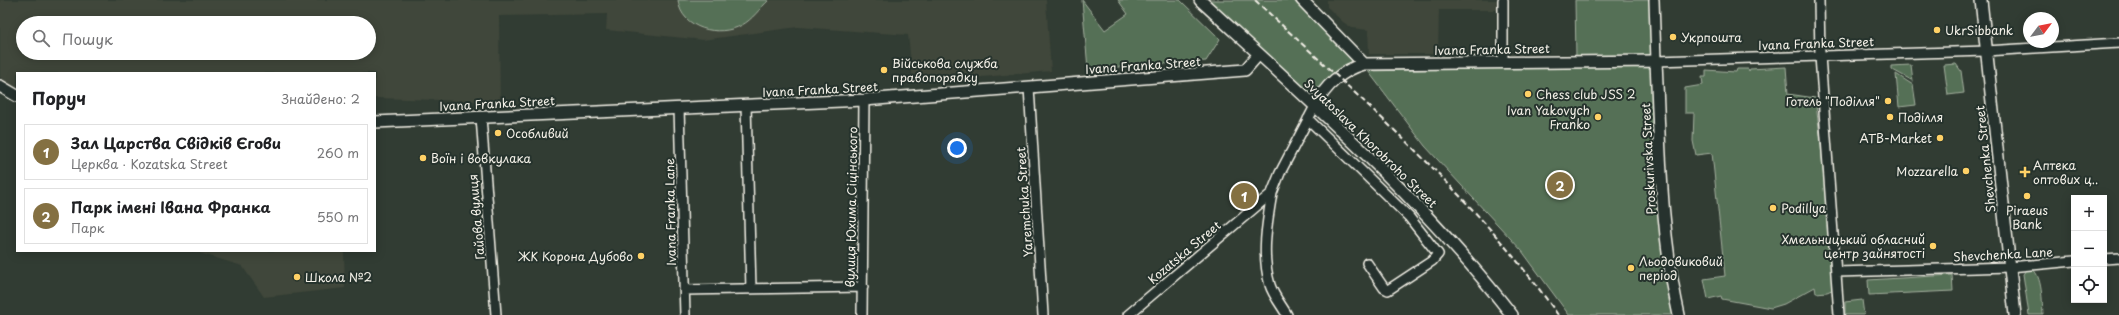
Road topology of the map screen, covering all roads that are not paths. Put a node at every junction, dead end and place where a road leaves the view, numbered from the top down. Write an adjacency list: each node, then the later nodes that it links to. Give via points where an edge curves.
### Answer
1 (1200, 0): 10 (main road, Svyatoslava Khorobroho Street)
2 (1302, 0): 7 (main road)
3 (1503, 0): 13 (street)
4 (1654, 0): 12 (street, Proskurivska Street)
5 (1819, 0): 11 (street)
6 (1981, 0): 9 (main road, Shevchenka Street)
7 (1312, 5): 14 (main road)
8 (2119, 43): 9 (street, Ivana Franka Street)
9 (1986, 51): 11 (street, Ivana Franka Street); 30 (main road, Shevchenka Street)
10 (1259, 54): 16 (main road, Ivana Franka Street, via 1245,70); 20 (main road, Svyatoslava Khorobroho Street)
11 (1820, 56): 12 (street, Ivana Franka Street); 31 (street)
12 (1656, 61): 13 (main road, Ivana Franka Street); 42 (main road, Proskurivska Street, via 1664,223 1671,283)
13 (1503, 62): 14 (main road, Ivana Franka Street)
14 (1364, 64): 20 (main road, Ivana Franka Street, via 1340,76)
15 (0, 86): 17 (main road)
16 (1029, 87): 18 (main road, Ivana Franka Street); 38 (street, Yaremchuka Street)
17 (16, 95)
18 (864, 100): 19 (main road, Ivana Franka Street); 32 (street, вулиця Юхима Сіцінського)
19 (746, 105): 21 (main road, Ivana Franka Street); 33 (street)
20 (1315, 106): 23 (street, Kozatska Street); 41 (main road, Svyatoslava Khorobroho Street, via 1435,224 1478,271)
21 (679, 108): 22 (main road, Ivana Franka Street); 34 (street, Ivana Franka Lane)
22 (481, 117): 24 (main road, Ivana Franka Street); 35 (street, Гайова вулиця)
23 (1308, 119): 25 (street, Kozatska Street); 29 (street, via 1409,217 1438,254 1432,261 1388,290)
24 (376, 122)
25 (1272, 193): 39 (street, Kozatska Street); 40 (street, via 1265,234 1266,265 1270,286)
26 (2119, 258): 27 (street)
27 (2107, 259)
28 (2071, 262): 30 (street, Shevchenka Lane)
29 (1366, 263)
30 (2010, 266): 31 (street, Shevchenka Lane); 44 (main road, Shevchenka Street)
31 (1838, 272): 43 (street)
32 (863, 287): 33 (street); 37 (street, вулиця Юхима Сіцінського)
33 (751, 289): 34 (street)
34 (684, 290): 36 (street, Ivana Franka Lane)
35 (496, 315)
36 (685, 315)
37 (862, 315)
38 (1043, 315)
39 (1128, 315)
40 (1287, 315)
41 (1512, 315)
42 (1678, 315)
43 (1839, 315)
44 (2015, 315)

